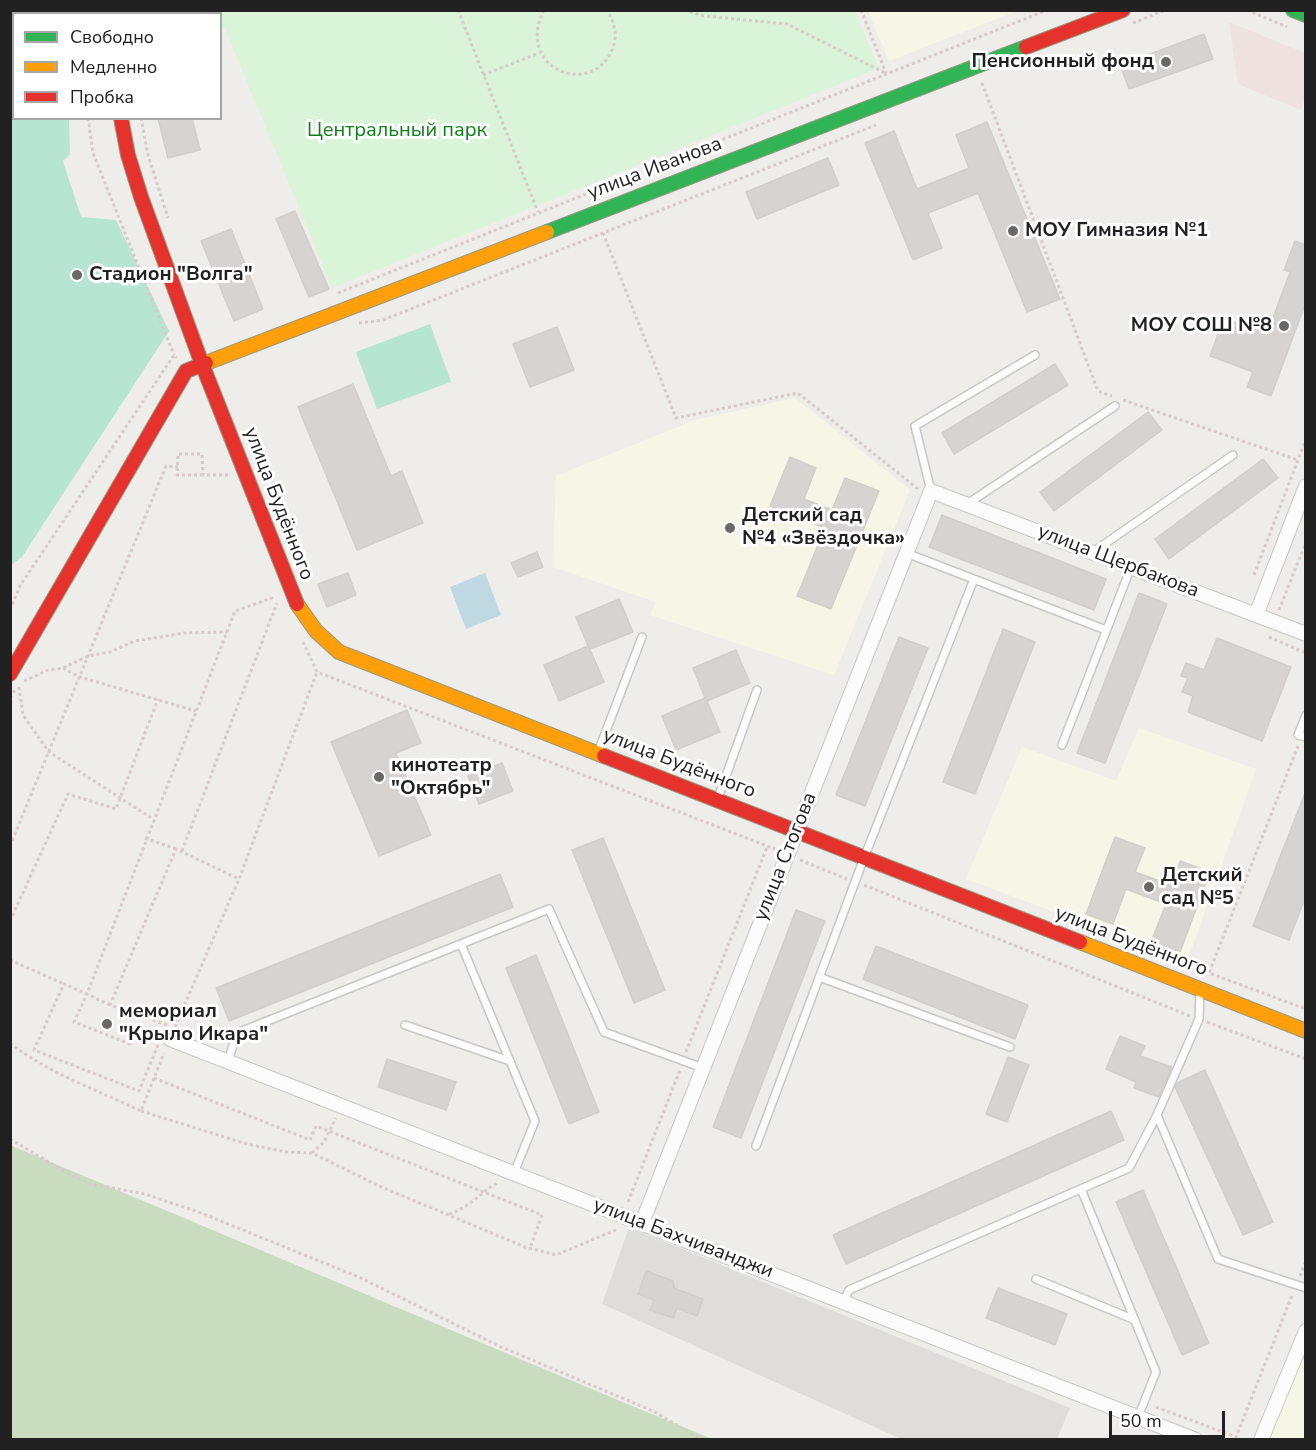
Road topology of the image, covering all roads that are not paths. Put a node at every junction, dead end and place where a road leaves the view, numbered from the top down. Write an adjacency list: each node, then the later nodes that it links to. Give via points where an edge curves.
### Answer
1 (1123, 10): 6 (street, улица Иванова)
2 (1293, 10): 3 (street)
3 (1305, 15)
4 (121, 120): 6 (street, улица Будённого, via 141,197)
5 (1035, 355): 10 (lane, via 915,426)
6 (202, 364): 20 (street, улица Иванова, via 186,371); 25 (street, улица Будённого, via 290,590 319,636 339,652)
7 (1115, 406): 11 (lane)
8 (1233, 455): 12 (lane)
9 (1305, 486): 16 (street)
10 (929, 494): 11 (street, улица Щербакова); 13 (street, улица Стогова)
11 (967, 504): 12 (street, улица Щербакова)
12 (1093, 552): 14 (street, улица Щербакова)
13 (906, 553): 15 (lane); 27 (street, улица Стогова)
14 (1131, 567): 16 (street, улица Щербакова); 17 (lane)
15 (974, 579): 17 (lane); 28 (lane)
16 (1256, 615): 18 (street, улица Щербакова)
17 (1106, 630): 24 (lane)
18 (1305, 634)
19 (642, 637): 25 (lane)
20 (10, 674)
21 (757, 690): 26 (lane)
22 (1305, 715): 23 (lane, via 1298,735)
23 (1304, 737)
24 (1062, 745)
25 (597, 753): 26 (street, улица Будённого)
26 (718, 800): 27 (street, улица Будённого)
27 (796, 831): 28 (street, улица Будённого); 38 (street, улица Стогова)
28 (864, 858): 30 (lane); 31 (street, улица Будённого)
29 (461, 944): 36 (lane, via 237,1034); 37 (lane); 38 (lane, via 549,909 604,1032)
30 (819, 977): 35 (lane); 40 (lane)
31 (1200, 989): 33 (street, улица Будённого); 39 (lane, via 1199,1019)
32 (405, 1025): 37 (lane)
33 (1305, 1031)
34 (169, 1034): 36 (street, улица Бахчиванджи)
35 (1010, 1047)
36 (228, 1061): 41 (street, улица Бахчиванджи)
37 (510, 1061): 41 (lane, via 535,1122)
38 (703, 1068): 43 (street, улица Стогова)
39 (1157, 1115): 42 (lane, via 1129,1168); 45 (lane, via 1218,1259)
40 (756, 1146)
41 (514, 1173): 43 (street, улица Бахчиванджи)
42 (1081, 1189): 46 (lane, via 849,1290); 47 (lane)
43 (639, 1222): 46 (street, улица Бахчиванджи)
44 (1036, 1279): 47 (lane)
45 (1305, 1288)
46 (844, 1301): 49 (street, улица Бахчиванджи)
47 (1135, 1320): 49 (lane, via 1156,1372)
48 (1305, 1331): 51 (street)
49 (1138, 1417): 50 (street, улица Бахчиванджи)
50 (1196, 1440)
51 (1261, 1440)

